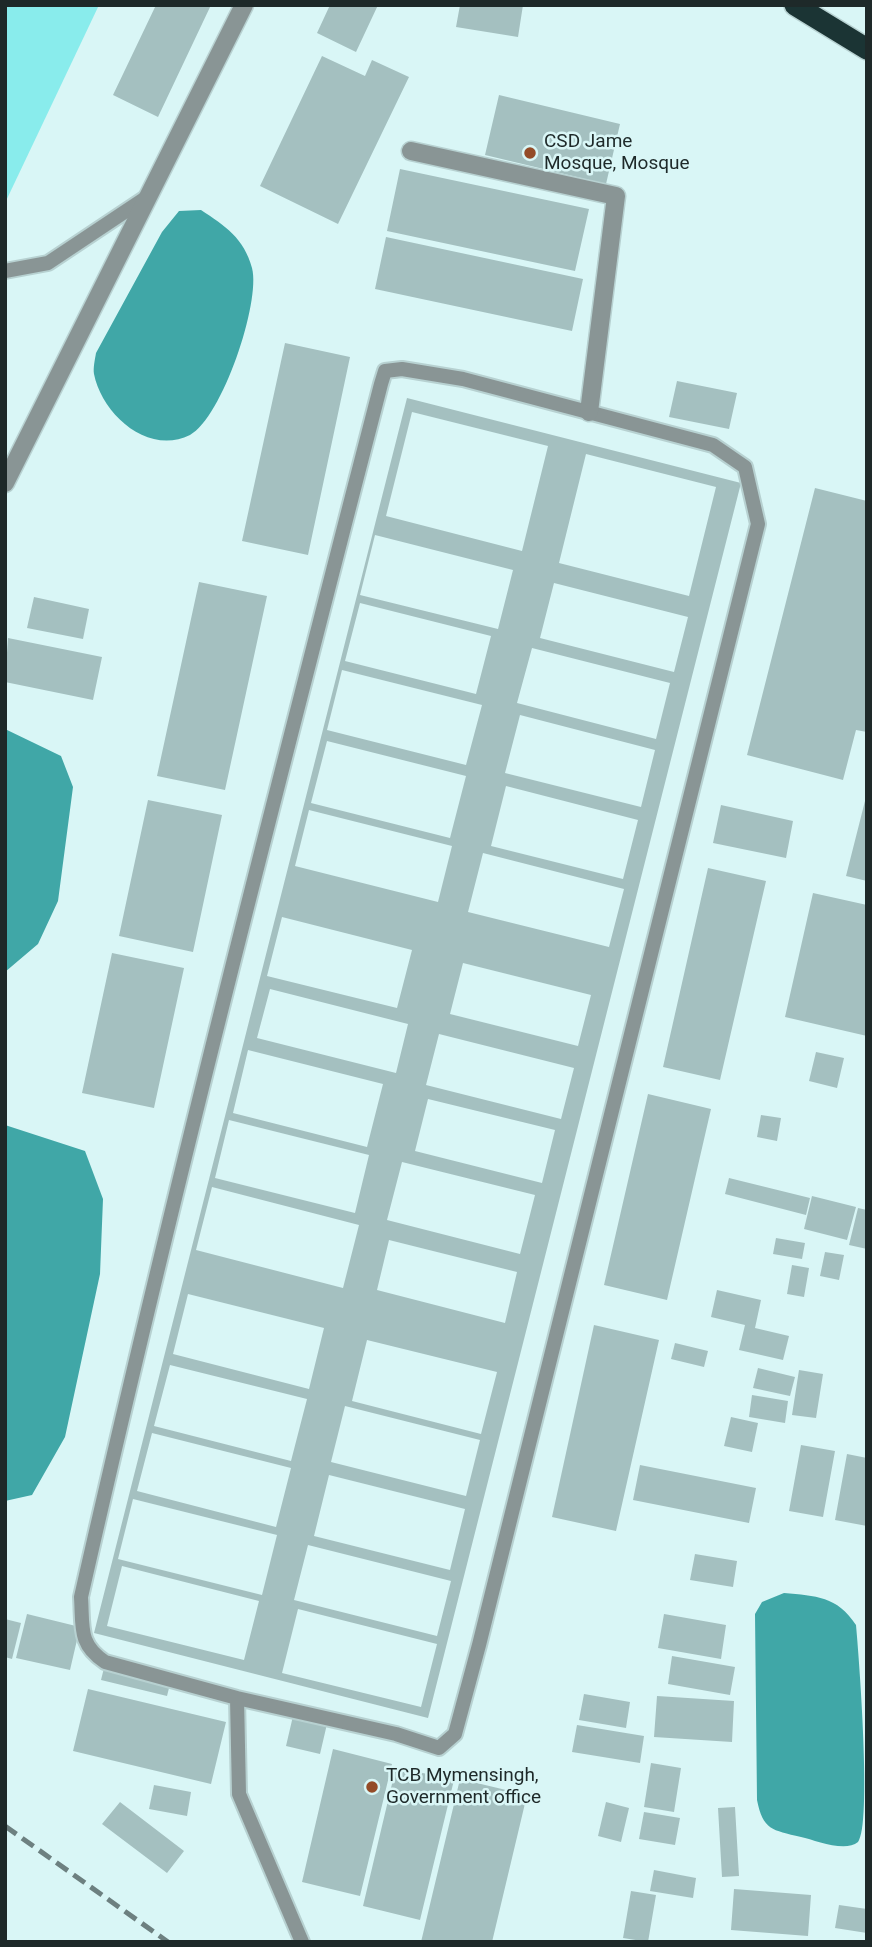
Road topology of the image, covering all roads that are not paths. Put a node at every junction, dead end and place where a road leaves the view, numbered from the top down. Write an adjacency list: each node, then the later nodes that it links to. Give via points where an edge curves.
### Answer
1 (244, 5): 5 (street)
2 (795, 5): 3 (highway)
3 (867, 49)
4 (411, 151): 7 (street, via 616,196)
5 (151, 194): 6 (lane, via 48,263); 8 (street)
6 (5, 271)
7 (589, 412): 9 (lane, via 463,379 402,369 385,371 381,384 218,1020 81,1597 88,1650 105,1662); 9 (lane, via 713,444 745,467 758,524 455,1734 439,1748)
8 (5, 483)
9 (237, 1698): 10 (lane, via 239,1794)
10 (302, 1942)

